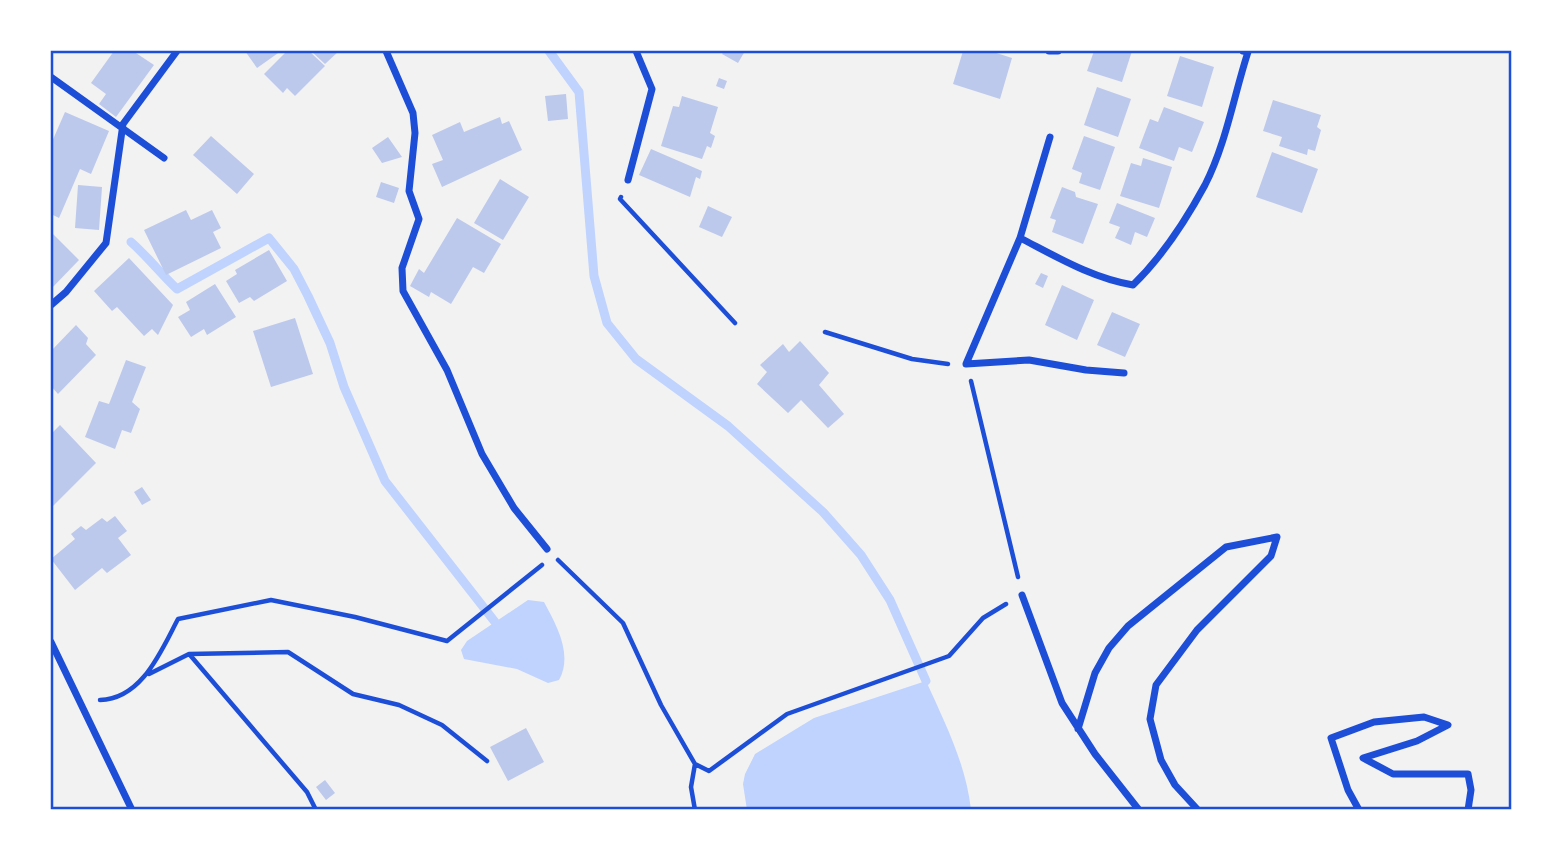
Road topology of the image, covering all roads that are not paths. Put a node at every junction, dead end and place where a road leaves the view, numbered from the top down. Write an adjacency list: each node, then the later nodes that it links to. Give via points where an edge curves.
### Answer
1 (177, 51): 8 (street)
2 (386, 51): 15 (street, via 413,113 415,133 409,191 419,219 402,268 402,291 447,370 482,454 514,508)
3 (636, 51): 11 (street, via 652,89)
4 (1049, 51): 5 (street)
5 (1058, 51)
6 (1243, 51): 12 (street, via 1248,52 1205,184 1166,247 1133,285 1086,272)
7 (51, 77): 8 (street)
8 (122, 128): 10 (street); 13 (street, via 106,243)
9 (1050, 137): 12 (street)
10 (164, 158)
11 (628, 180)
12 (1020, 238): 14 (street, via 966,363 1029,360)
13 (51, 305)
14 (1124, 373)
15 (550, 553)
16 (1022, 595): 18 (street, via 1062,703)
17 (51, 642): 19 (street)
18 (1078, 729): 20 (street); 21 (street, via 1095,673 1128,626 1226,547 1277,537 1271,556 1197,630 1156,685 1150,719 1161,760 1175,785)
19 (132, 810)
20 (1139, 810)
21 (1198, 810)
22 (1359, 810): 23 (street, via 1331,738 1374,722 1424,717 1448,725 1417,741 1363,758 1394,774 1468,774)
23 (1468, 810)

